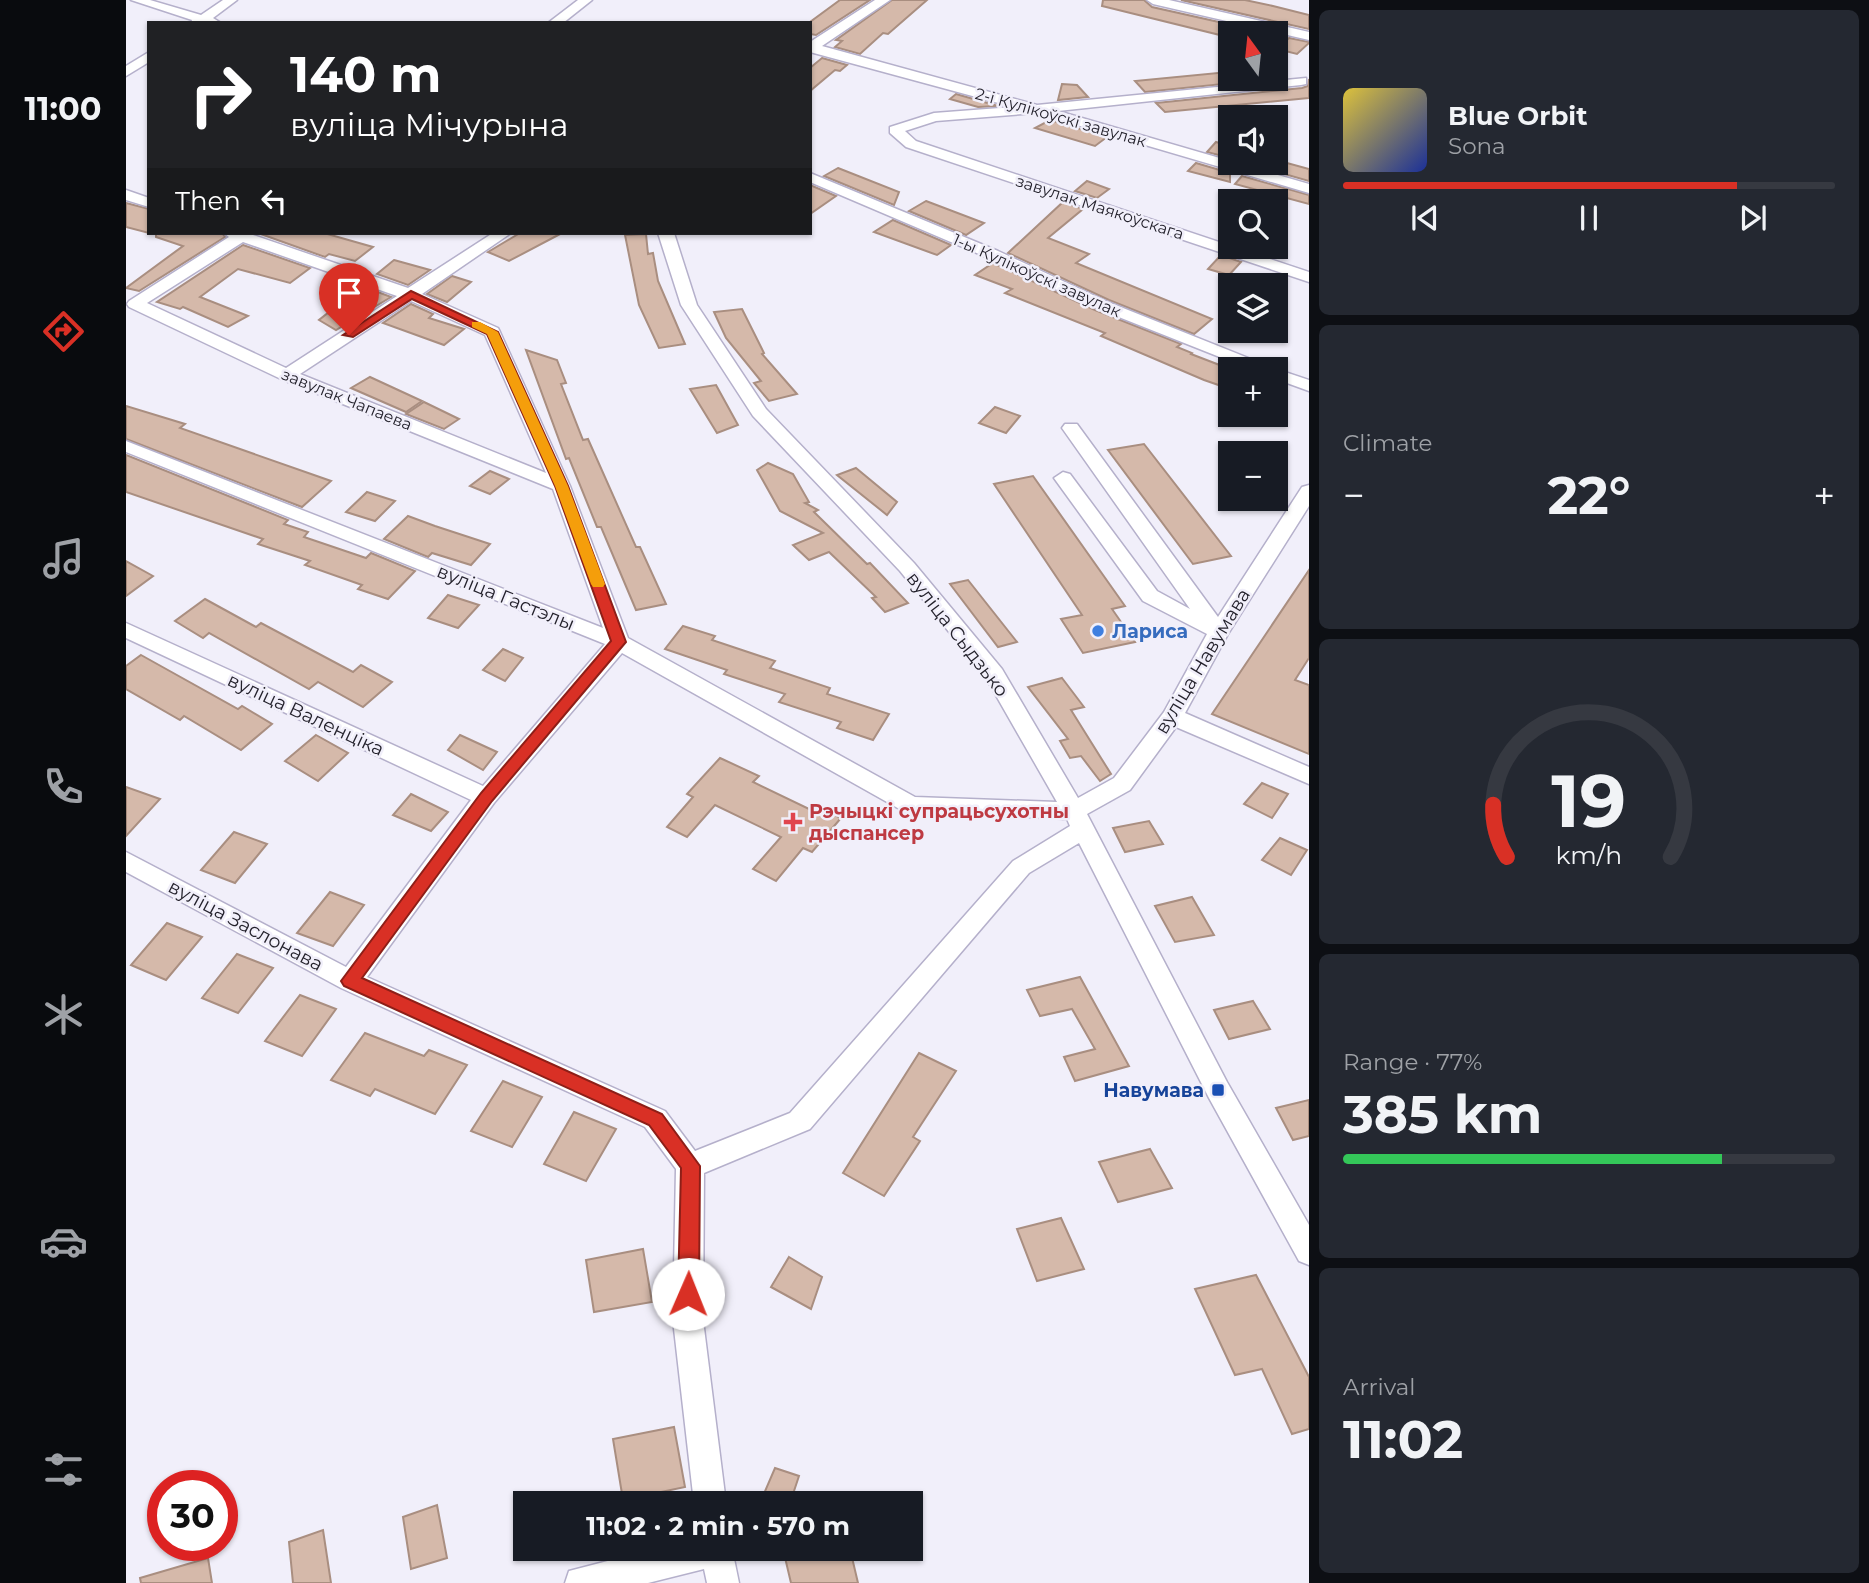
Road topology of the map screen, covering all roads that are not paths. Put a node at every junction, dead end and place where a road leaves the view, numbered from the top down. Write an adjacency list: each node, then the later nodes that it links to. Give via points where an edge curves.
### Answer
1 (137, 0): 6 (street)
2 (231, 0): 6 (street)
3 (586, 0): 7 (street, via 577,14)
4 (884, 0): 9 (street)
5 (1153, 0): 8 (street)
6 (205, 21)
7 (559, 21)
8 (1309, 36)
9 (812, 47)
10 (812, 48): 14 (street, 2-і Кулікоўскі завулак)
11 (147, 57): 12 (street)
12 (126, 72)
13 (1301, 81): 14 (street)
14 (1037, 109): 16 (street, 2-і Кулікоўскі завулак); 23 (street, завулак Маякоўскага, via 934,117 895,130 911,144)
15 (812, 178): 25 (street, 1-ы Кулікоўскі завулак, via 1102,305)
16 (1309, 189)
17 (126, 195): 18 (street)
18 (147, 202)
19 (238, 235): 26 (street, завулак Чапаева, via 135,304)
20 (243, 235): 24 (street)
21 (500, 235): 24 (street)
22 (667, 235): 40 (street, вуліца Сыдзько, via 689,305 759,412 907,567 995,674)
23 (1309, 276)
24 (411, 295): 26 (street); 32 (street, via 492,332)
25 (1234, 357)
26 (286, 375): 32 (street, завулак Чапаева)
27 (1288, 378): 28 (street)
28 (1309, 386)
29 (1071, 428): 35 (street)
30 (126, 446): 36 (street, вуліца Гастэлы)
31 (1063, 478): 35 (street, via 1150,596)
32 (561, 486): 36 (street)
33 (1307, 498): 35 (street, вуліца Навумава)
34 (126, 631): 39 (street, вуліца Валенціка)
35 (1218, 633): 37 (street, вуліца Навумава)
36 (619, 642): 39 (street); 40 (street, вуліца Гастэлы, via 911,805)
37 (1172, 716): 38 (street); 40 (street, вуліца Навумава, via 1122,784)
38 (1309, 776)
39 (486, 797): 42 (street)
40 (1079, 820): 43 (street, вуліца Навумава, via 1021,867 800,1121); 44 (street, вуліца Сыдзько, via 1218,1090)
41 (126, 861): 42 (street, вуліца Заслонава)
42 (350, 981): 43 (street, вуліца Заслонава, via 656,1119)
43 (690, 1166): 45 (street, via 688,1320)
44 (1309, 1252)
45 (709, 1491)
46 (668, 1561): 48 (street)
47 (718, 1561): 49 (street)
48 (581, 1583)
49 (723, 1583)

